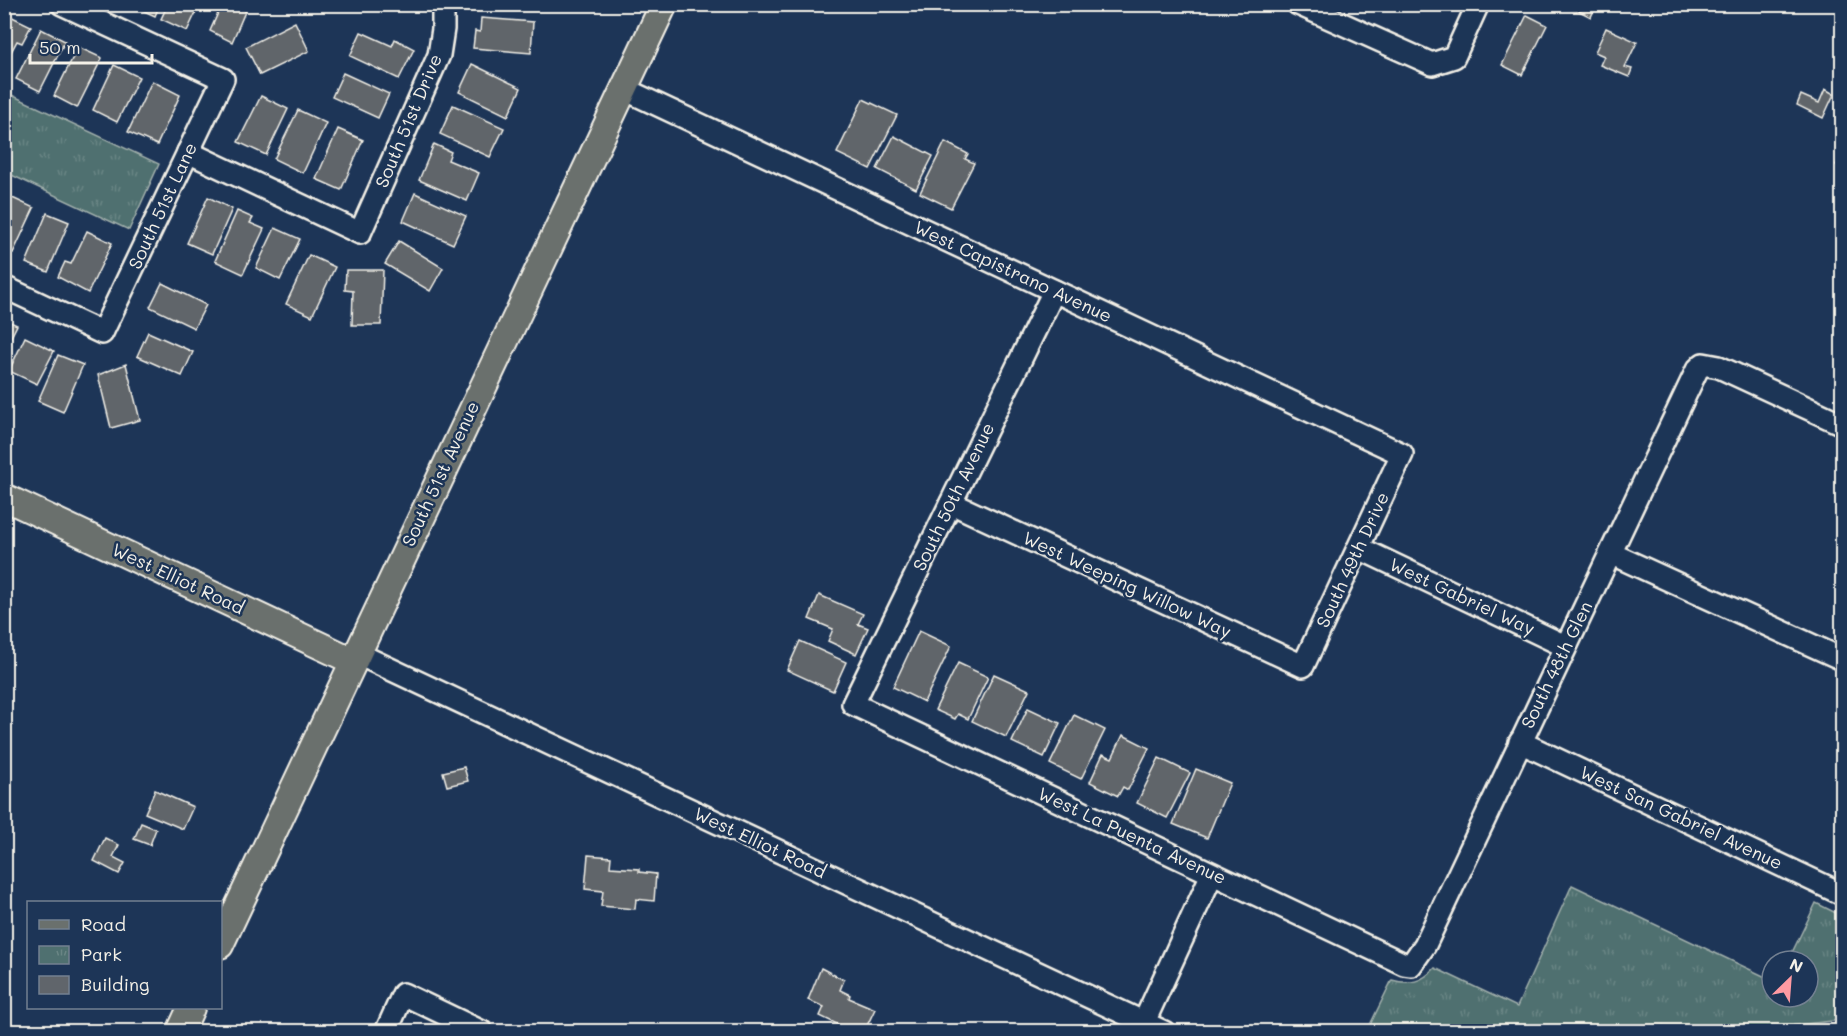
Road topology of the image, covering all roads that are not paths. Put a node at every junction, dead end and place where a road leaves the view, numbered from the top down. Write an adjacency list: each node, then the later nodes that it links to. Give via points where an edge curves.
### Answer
1 (62, 4): 7 (street, South 51st Lane, via 223,79)
2 (443, 4): 7 (street, South 51st Drive, via 439,56 360,233)
3 (664, 4): 6 (main road, South 51st Avenue)
4 (1298, 4): 5 (street, via 1432,64 1454,57)
5 (1478, 4)
6 (624, 89): 9 (street, West Capistrano Avenue); 17 (main road, South 51st Avenue)
7 (188, 152): 8 (street, South 51st Lane, via 102,333)
8 (4, 287)
9 (1054, 291): 11 (street, West Capistrano Avenue); 13 (street, South 50th Avenue)
10 (1842, 424): 15 (street, South 48th Glen, via 1719,367 1703,364 1692,378)
11 (1402, 454): 14 (street, South 49th Drive)
12 (4, 498): 17 (main road, West Elliot Road)
13 (951, 504): 19 (street, West Weeping Willow Way); 20 (street, South 50th Avenue)
14 (1359, 548): 16 (street, West Gabriel Way); 19 (street, South 49th Drive)
15 (1612, 554): 16 (street, South 48th Glen); 18 (street)
16 (1566, 646): 21 (street, South 48th Glen)
17 (354, 657): 24 (main road, South 51st Avenue); 27 (street, West Elliot Road)
18 (1842, 659)
19 (1303, 666)
20 (853, 704): 22 (street, West La Puenta Avenue)
21 (1520, 742): 23 (street, West San Gabriel Avenue); 25 (street, South 48th Glen, via 1425,945)
22 (1212, 874): 25 (street, West La Puenta Avenue); 27 (street)
23 (1842, 894)
24 (222, 941)
25 (1411, 965)
26 (191, 1009): 28 (main road)
27 (1144, 1022): 31 (street, West Elliot Road)
28 (180, 1032)
29 (386, 1032): 30 (street, via 403,994)
30 (482, 1032)
31 (1164, 1032)

